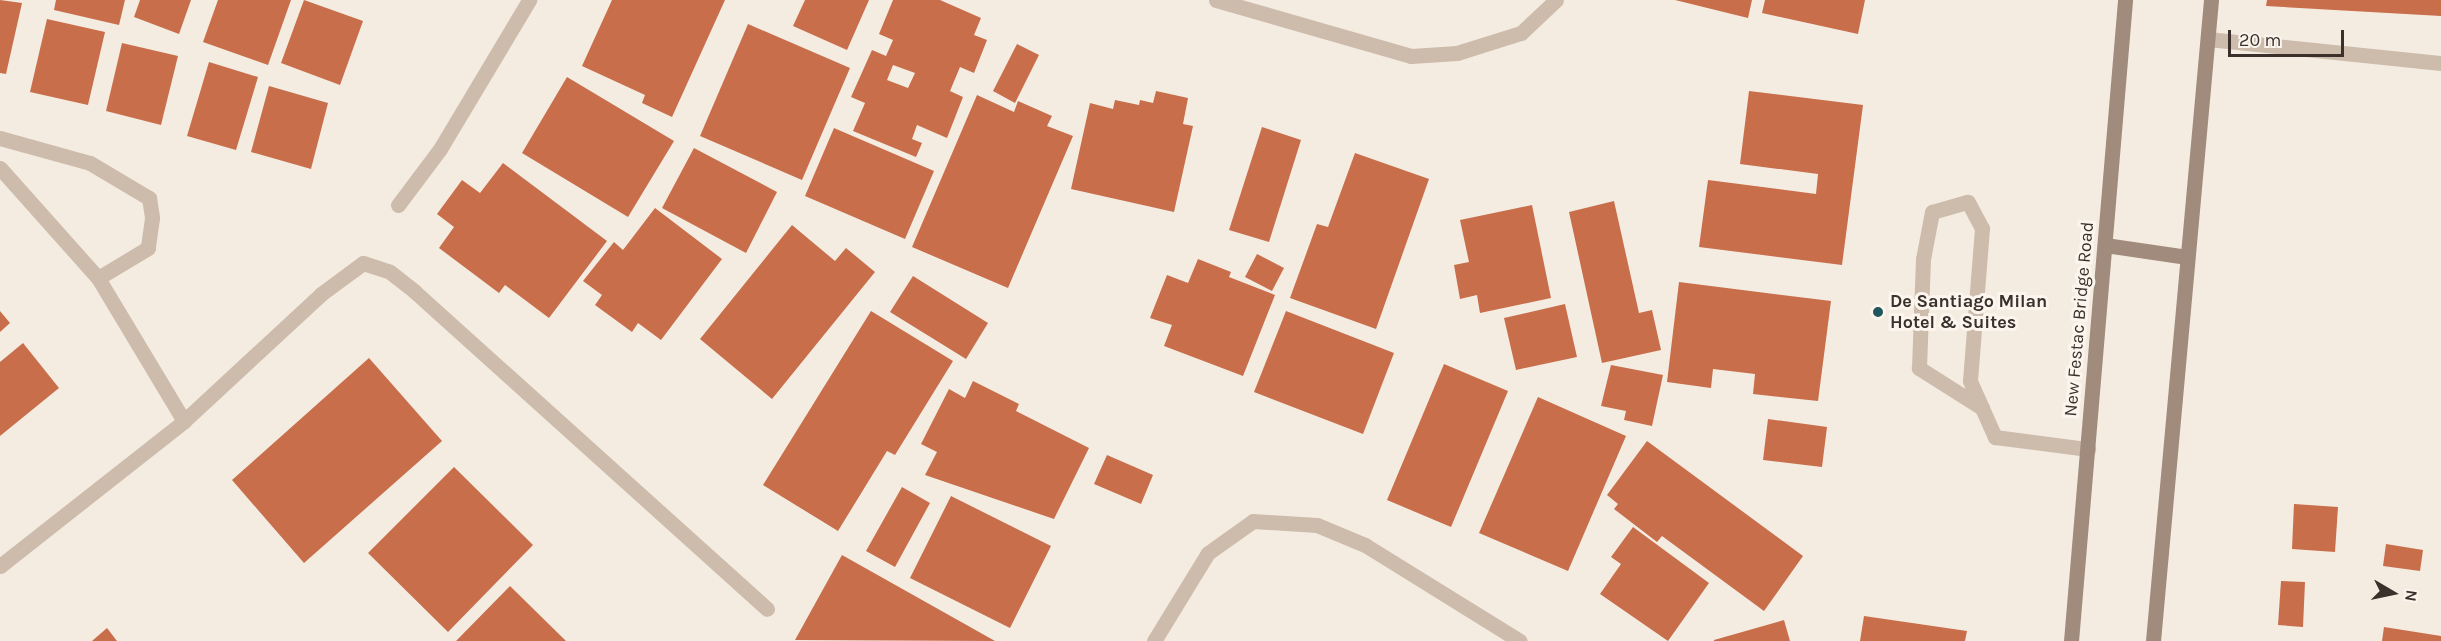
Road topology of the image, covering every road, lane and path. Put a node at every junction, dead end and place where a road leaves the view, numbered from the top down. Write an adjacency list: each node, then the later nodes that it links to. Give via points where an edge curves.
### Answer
1 (529, 0): 10 (street, via 440,149)
2 (1216, 0): 3 (street, via 1411,56 1457,53 1521,33)
3 (1556, 0)
4 (2125, 0): 11 (main road, New Festac Bridge Road)
5 (2211, 0): 6 (main road)
6 (2208, 39): 7 (street); 12 (main road)
7 (2441, 63)
8 (0, 138): 13 (street, via 90,162 149,198 152,218 148,248)
9 (0, 168): 13 (street)
10 (398, 205)
11 (2105, 246): 12 (main road); 16 (main road, New Festac Bridge Road)
12 (2187, 257): 22 (main road)
13 (98, 278): 15 (street)
14 (1982, 408): 14 (street, via 1970,381 1982,228 1968,202 1932,212 1923,259 1919,368); 16 (street, via 1995,437)
15 (184, 421): 17 (street); 18 (street, via 321,294 363,263 390,272)
16 (2088, 449): 21 (main road, New Festac Bridge Road)
17 (0, 566)
18 (767, 609)
19 (1154, 641): 20 (street, via 1208,553 1253,522 1317,525 1365,545)
20 (1520, 641)
21 (2071, 641)
22 (2153, 641)

